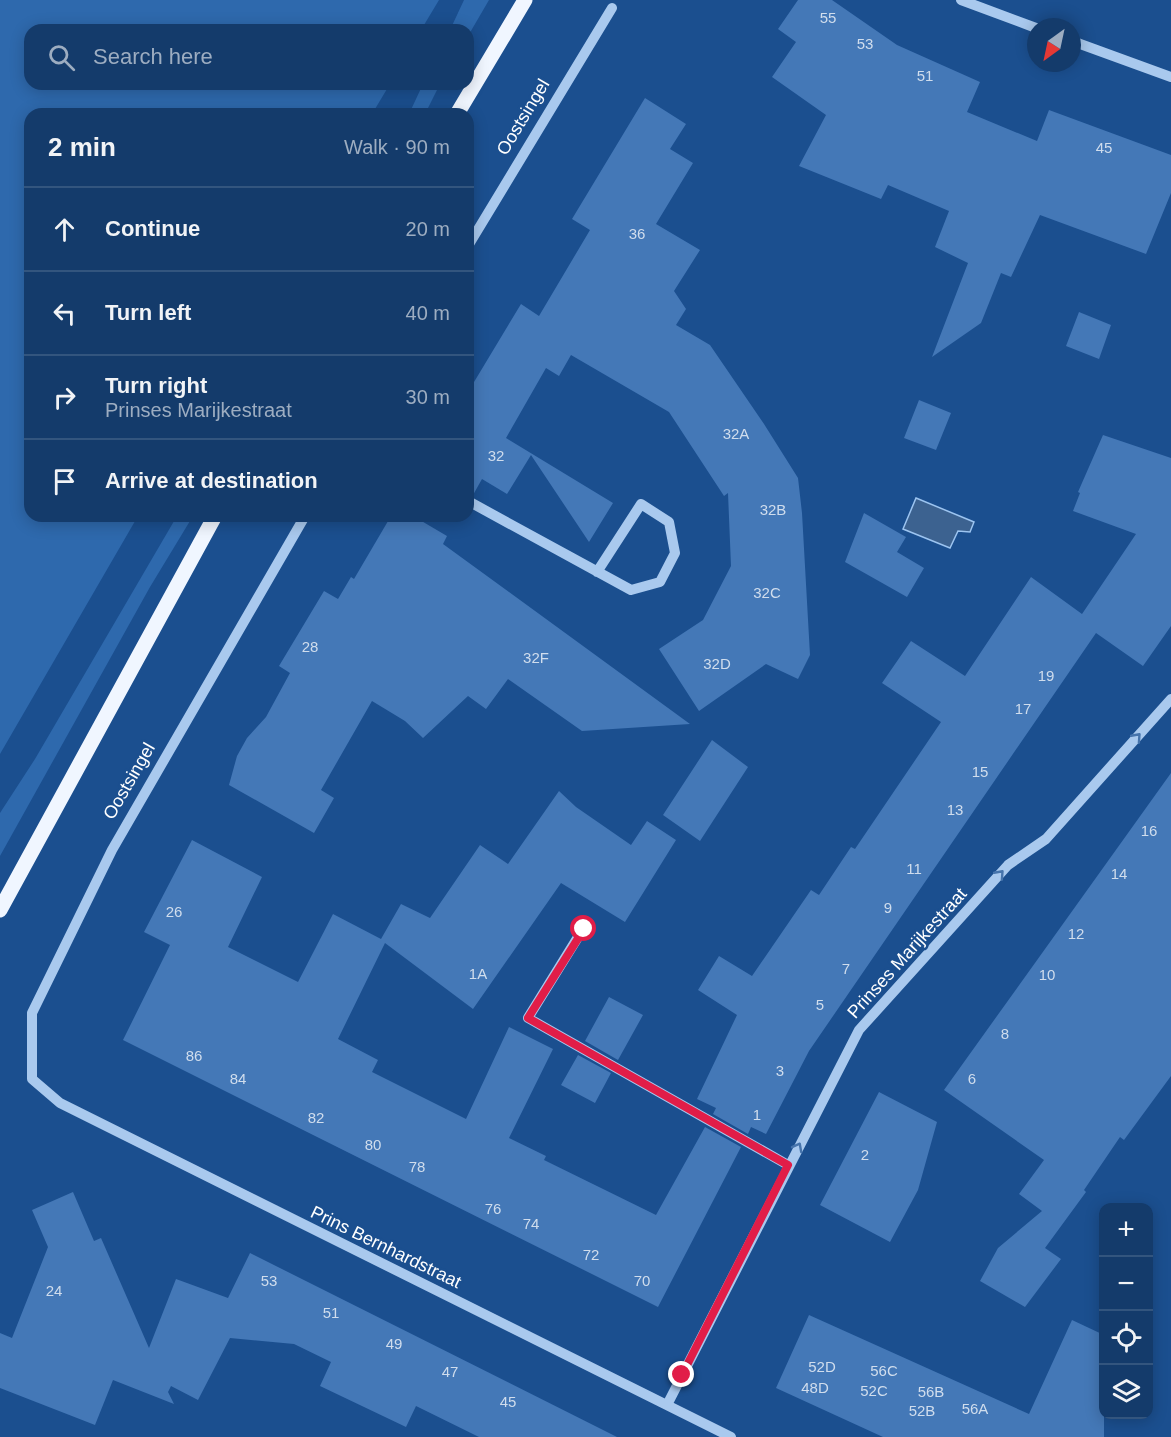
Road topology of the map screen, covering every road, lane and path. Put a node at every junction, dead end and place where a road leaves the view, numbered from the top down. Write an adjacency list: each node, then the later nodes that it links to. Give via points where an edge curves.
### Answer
1 (525, 0): 7 (main road)
2 (961, 0): 4 (street)
3 (612, 8): 10 (street, Oostsingel)
4 (1027, 25)
5 (1081, 44): 6 (street)
6 (1171, 77)
7 (474, 86)
8 (471, 90): 9 (main road)
9 (461, 108)
10 (474, 236)
11 (474, 504): 14 (street)
12 (212, 522): 16 (main road)
13 (301, 522): 18 (street, Oostsingel, via 112,850 32,1013)
14 (597, 572): 14 (street, via 641,504 669,522 675,553 660,582 631,590)
15 (1171, 699): 19 (street, Prinses Marijkestraat, one-way to 15, via 859,1030 1008,865 1046,839)
16 (0, 910)
17 (584, 929): 19 (street, via 528,1018)
18 (32, 1079): 20 (street, Prins Bernhardstraat, via 60,1103)
19 (788, 1165): 20 (street, Prinses Marijkestraat)
20 (667, 1405): 21 (street, Prins Bernhardstraat)
21 (731, 1437)

